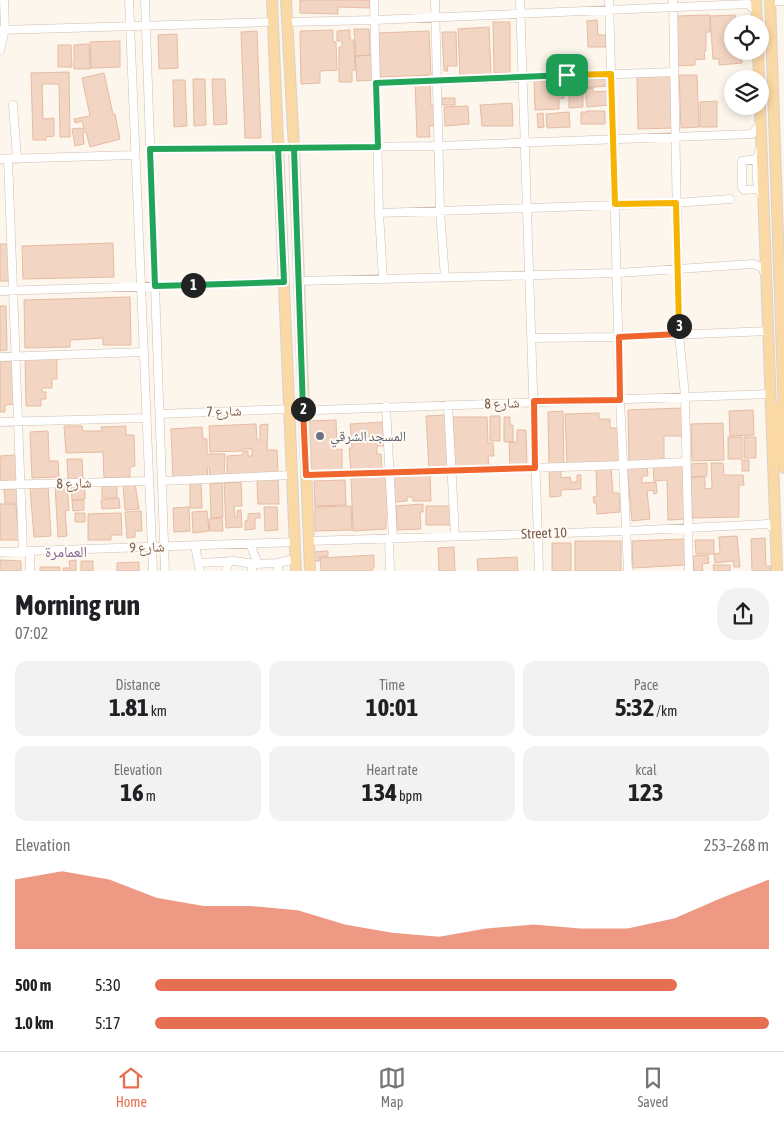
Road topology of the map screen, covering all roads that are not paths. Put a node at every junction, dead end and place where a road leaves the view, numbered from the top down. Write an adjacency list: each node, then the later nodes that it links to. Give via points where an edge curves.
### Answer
1 (4, 0): 24 (street)
2 (129, 0): 23 (street)
3 (145, 0): 22 (street)
4 (272, 0): 20 (main road)
5 (286, 0): 21 (main road)
6 (374, 0): 19 (street)
7 (434, 0): 18 (street)
8 (520, 0): 16 (street)
9 (609, 0): 14 (street)
10 (756, 0): 15 (main road)
11 (770, 1): 12 (street); 34 (main road)
12 (784, 2)
13 (673, 3): 14 (street); 15 (street, via 748,4); 26 (street)
14 (609, 9): 16 (street); 27 (street)
15 (756, 11): 17 (main road)
16 (521, 12): 18 (street); 28 (street)
17 (756, 15)
18 (435, 17): 19 (street); 29 (street)
19 (375, 20): 21 (street); 30 (street)
20 (273, 22): 22 (street); 41 (main road)
21 (287, 22): 42 (main road)
22 (146, 25): 23 (street); 43 (street)
23 (130, 26): 24 (street); 44 (street)
24 (2, 30): 25 (street)
25 (0, 50)
26 (674, 72): 27 (street); 35 (street)
27 (611, 74): 28 (street); 36 (street)
28 (523, 77): 29 (street); 37 (street)
29 (437, 80): 30 (street); 39 (street)
30 (376, 83): 40 (street)
31 (13, 106): 45 (street)
32 (760, 115): 33 (main road)
33 (760, 124): 35 (street, via 752,134); 38 (main road)
34 (779, 134): 48 (main road)
35 (674, 137): 36 (street); 51 (street)
36 (613, 140): 37 (street); 52 (street)
37 (524, 143): 39 (street); 53 (street)
38 (761, 143): 46 (street); 50 (main road)
39 (439, 146): 40 (street); 54 (street)
40 (378, 147): 42 (street); 55 (street)
41 (278, 148): 42 (street); 43 (street); 64 (main road)
42 (294, 148): 63 (main road)
43 (150, 149): 65 (street)
44 (136, 155): 45 (street); 66 (street)
45 (8, 159): 67 (street)
46 (756, 159): 47 (street); 47 (street, via 742,160 742,187 744,190)
47 (758, 189): 50 (street)
48 (780, 198): 57 (main road)
49 (730, 199): 51 (street)
50 (764, 202): 60 (main road)
51 (676, 203): 52 (street); 56 (street)
52 (615, 204): 53 (street); 58 (street)
53 (527, 207): 54 (street); 59 (street)
54 (440, 211): 55 (street); 61 (street)
55 (379, 213): 62 (street)
56 (678, 270): 58 (street); 60 (street, via 753,264 761,267); 70 (street)
57 (781, 270): 76 (main road)
58 (618, 273): 59 (street); 71 (street)
59 (530, 275): 61 (street); 72 (street)
60 (766, 275): 69 (main road)
61 (444, 278): 62 (street)
62 (383, 280): 63 (street)
63 (299, 281): 77 (main road)
64 (284, 282): 65 (street); 84 (main road)
65 (155, 286): 66 (street); 85 (street)
66 (141, 287): 67 (street); 73 (street)
67 (12, 290): 68 (street); 75 (street)
68 (0, 291)
69 (768, 332): 70 (street); 78 (main road)
70 (679, 334): 71 (street); 79 (street)
71 (619, 337): 72 (street); 80 (street)
72 (532, 338): 81 (street)
73 (144, 352): 75 (street); 87 (street)
74 (0, 357): 75 (street)
75 (15, 357): 89 (street)
76 (783, 357): 86 (main road)
77 (303, 393): 83 (street, شارع 8, via 310,408 318,410); 97 (main road)
78 (769, 394): 79 (street, شارع 8); 93 (main road, via 775,394 777,399); 104 (main road)
79 (685, 396): 80 (street, شارع 8); 90 (street)
80 (620, 400): 81 (street, شارع 8); 91 (street)
81 (534, 401): 82 (street, شارع 8); 92 (street)
82 (448, 405): 83 (street, شارع 8); 94 (street)
83 (386, 406): 95 (street)
84 (289, 409): 85 (street, شارع 7); 96 (main road)
85 (160, 414): 99 (street)
86 (784, 415)
87 (146, 418): 89 (street); 98 (street)
88 (0, 422): 89 (street)
89 (18, 422): 100 (street)
90 (686, 462): 91 (street); 102 (street)
91 (623, 466): 92 (street); 103 (street)
92 (535, 468): 94 (street); 105 (street)
93 (784, 468)
94 (451, 470): 95 (street); 106 (street)
95 (390, 472): 97 (street); 107 (street)
96 (292, 475): 99 (street); 109 (main road)
97 (306, 475): 108 (main road)
98 (149, 481): 100 (street, شارع 8); 112 (street)
99 (162, 481): 113 (street)
100 (20, 484): 101 (street, شارع 8); 114 (street)
101 (0, 485)
102 (687, 528): 103 (street, Street 10); 104 (street, Street 10, via 768,524); 130 (street)
103 (626, 531): 105 (street, Street 10); 129 (street)
104 (776, 531): 131 (main road)
105 (537, 534): 106 (street, Street 10); 128 (street)
106 (455, 536): 107 (street, Street 10)
107 (391, 538): 108 (street, Street 10); 127 (street)
108 (309, 541): 126 (main road)
109 (295, 542): 110 (street, شارع 9); 116 (main road)
110 (250, 544): 111 (street, شارع 9); 118 (street)
111 (195, 546): 113 (street, شارع 9); 119 (street)
112 (152, 547): 113 (street, شارع 9); 114 (street, شارع 9); 122 (street)
113 (164, 547): 123 (street)
114 (26, 551): 115 (street, شارع 9); 121 (street)
115 (0, 552)
116 (296, 559): 120 (street); 125 (main road)
117 (229, 561): 118 (street); 119 (street); 124 (street)
118 (255, 566): 120 (street)
119 (200, 567)
120 (278, 567)
121 (30, 571)
122 (153, 571)
123 (165, 571)
124 (226, 571)
125 (296, 571)
126 (310, 571)
127 (390, 571)
128 (539, 571)
129 (628, 571)
130 (689, 571)
131 (777, 571)

